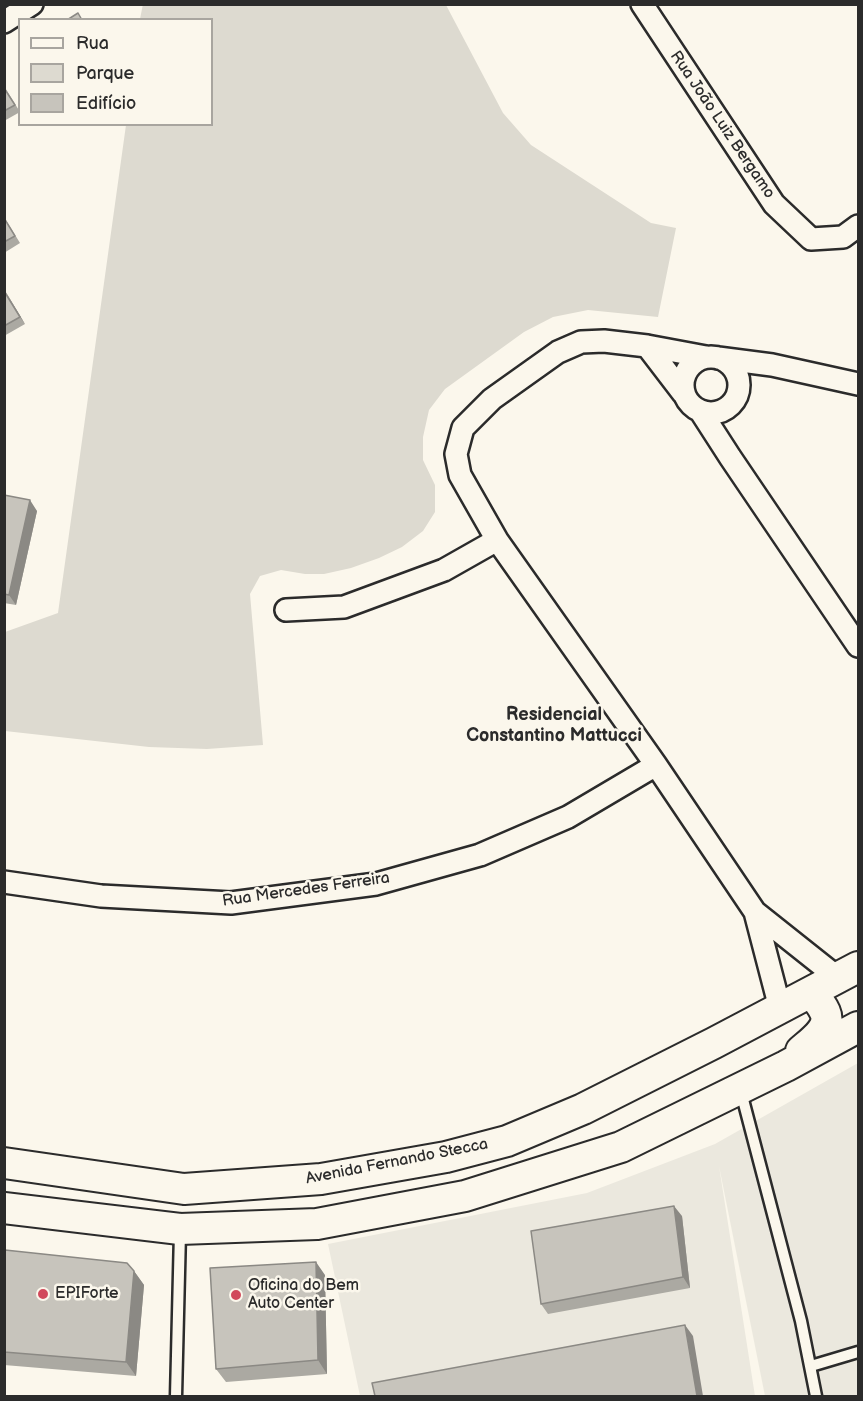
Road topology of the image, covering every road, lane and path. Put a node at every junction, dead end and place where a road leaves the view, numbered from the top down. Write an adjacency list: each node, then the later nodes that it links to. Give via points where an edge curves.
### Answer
1 (32, 4): 3 (street)
2 (642, 4): 4 (street, Rua João Luiz Bergamo, via 774,204 811,239 843,237)
3 (4, 22)
4 (858, 226)
5 (647, 346): 6 (street); 9 (street); 13 (street, via 581,342 558,352 492,399 463,428 456,454 460,475)
6 (712, 358): 7 (street); 9 (street, via 698,360 690,367); 10 (street, via 726,361 737,374 739,390)
7 (772, 365): 8 (street); 10 (street, via 753,378)
8 (858, 384)
9 (683, 393): 11 (street, via 693,408)
10 (732, 403): 11 (street, via 719,412); 12 (street, via 727,433)
11 (701, 412): 12 (street)
12 (730, 457): 15 (street)
13 (497, 540): 14 (street, via 444,570 344,608); 16 (street)
14 (286, 610)
15 (858, 646)
16 (656, 765): 17 (street, Rua Mercedes Ferreira, via 568,817 480,855 376,884 231,903 101,896); 18 (street)
17 (4, 882)
18 (754, 912): 19 (street); 21 (street)
19 (848, 973): 20 (main road, Avenida Fernando Stecca)
20 (811, 992): 21 (main road, Avenida Fernando Stecca); 23 (main road, via 826,1013 826,1024)
21 (780, 1008): 25 (main road, Avenida Fernando Stecca, via 583,1109 507,1141 446,1157 321,1179 184,1189)
22 (858, 1027): 23 (main road)
23 (786, 1066): 24 (main road)
24 (740, 1089): 27 (main road, via 621,1147 465,1196 317,1224); 29 (lane)
25 (4, 1163)
26 (4, 1208): 27 (main road)
27 (180, 1229): 30 (lane)
28 (858, 1352): 29 (lane)
29 (811, 1366): 31 (lane)
30 (176, 1396)
31 (816, 1396)

